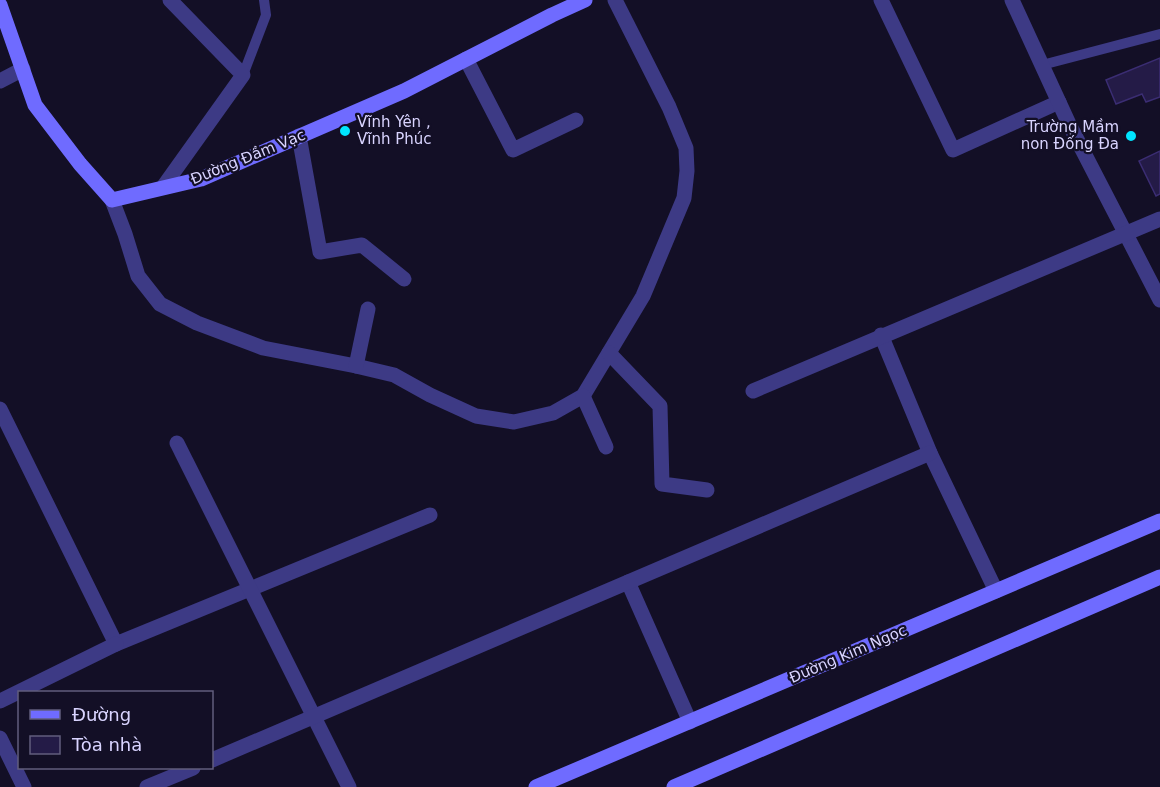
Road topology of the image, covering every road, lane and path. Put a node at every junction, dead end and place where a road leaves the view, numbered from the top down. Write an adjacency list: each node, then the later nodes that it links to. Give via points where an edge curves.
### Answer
1 (170, 0): 12 (street)
2 (264, 0): 12 (lane, via 266,15)
3 (585, 0): 9 (main road, Đường Đầm Vạc)
4 (615, 0): 25 (street, via 669,107 686,148 687,171 684,198 643,296)
5 (881, 0): 14 (street, via 953,150)
6 (1012, 0): 10 (street)
7 (0, 5): 11 (main road)
8 (1160, 34): 10 (lane)
9 (466, 59): 15 (street, via 513,150); 16 (main road, Đường Đầm Vạc, via 404,91)
10 (1042, 65): 14 (street)
11 (22, 69): 13 (street); 18 (main road, via 35,105)
12 (243, 75): 17 (street)
13 (0, 81)
14 (1059, 102): 20 (street)
15 (576, 120)
16 (298, 136): 17 (main road, Đường Đầm Vạc, via 201,179); 21 (street, via 320,252 362,245)
17 (163, 188): 18 (main road, Đường Đầm Vạc)
18 (112, 200): 26 (street, via 138,276 160,304 263,348)
19 (1160, 219): 20 (street)
20 (1124, 234): 22 (street); 24 (street)
21 (404, 279)
22 (1160, 300)
23 (368, 309): 26 (street)
24 (881, 335): 27 (street); 32 (street)
25 (609, 353): 28 (street); 33 (street, via 660,406 662,484)
26 (356, 366): 28 (street, via 394,375 476,416 514,422 553,412)
27 (753, 392)
28 (583, 396): 31 (street)
29 (0, 409): 40 (street)
30 (177, 443): 38 (street)
31 (606, 447)
32 (930, 453): 37 (street); 39 (street)
33 (707, 490)
34 (430, 515): 38 (street)
35 (1160, 521): 39 (main road, Đường Kim Ngọc)
36 (1160, 577): 53 (main road)
37 (628, 582): 44 (street); 45 (street)
38 (251, 589): 40 (street); 44 (street)
39 (996, 591): 45 (main road, Đường Kim Ngọc)
40 (116, 644): 41 (street)
41 (20, 691)
42 (18, 692): 43 (street)
43 (0, 701)
44 (314, 716): 47 (street); 51 (street)
45 (690, 722): 52 (main road, Đường Kim Ngọc)
46 (0, 738): 49 (street)
47 (213, 760)
48 (191, 769): 50 (street)
49 (24, 787)
50 (147, 787)
51 (349, 787)
52 (536, 787)
53 (674, 787)

